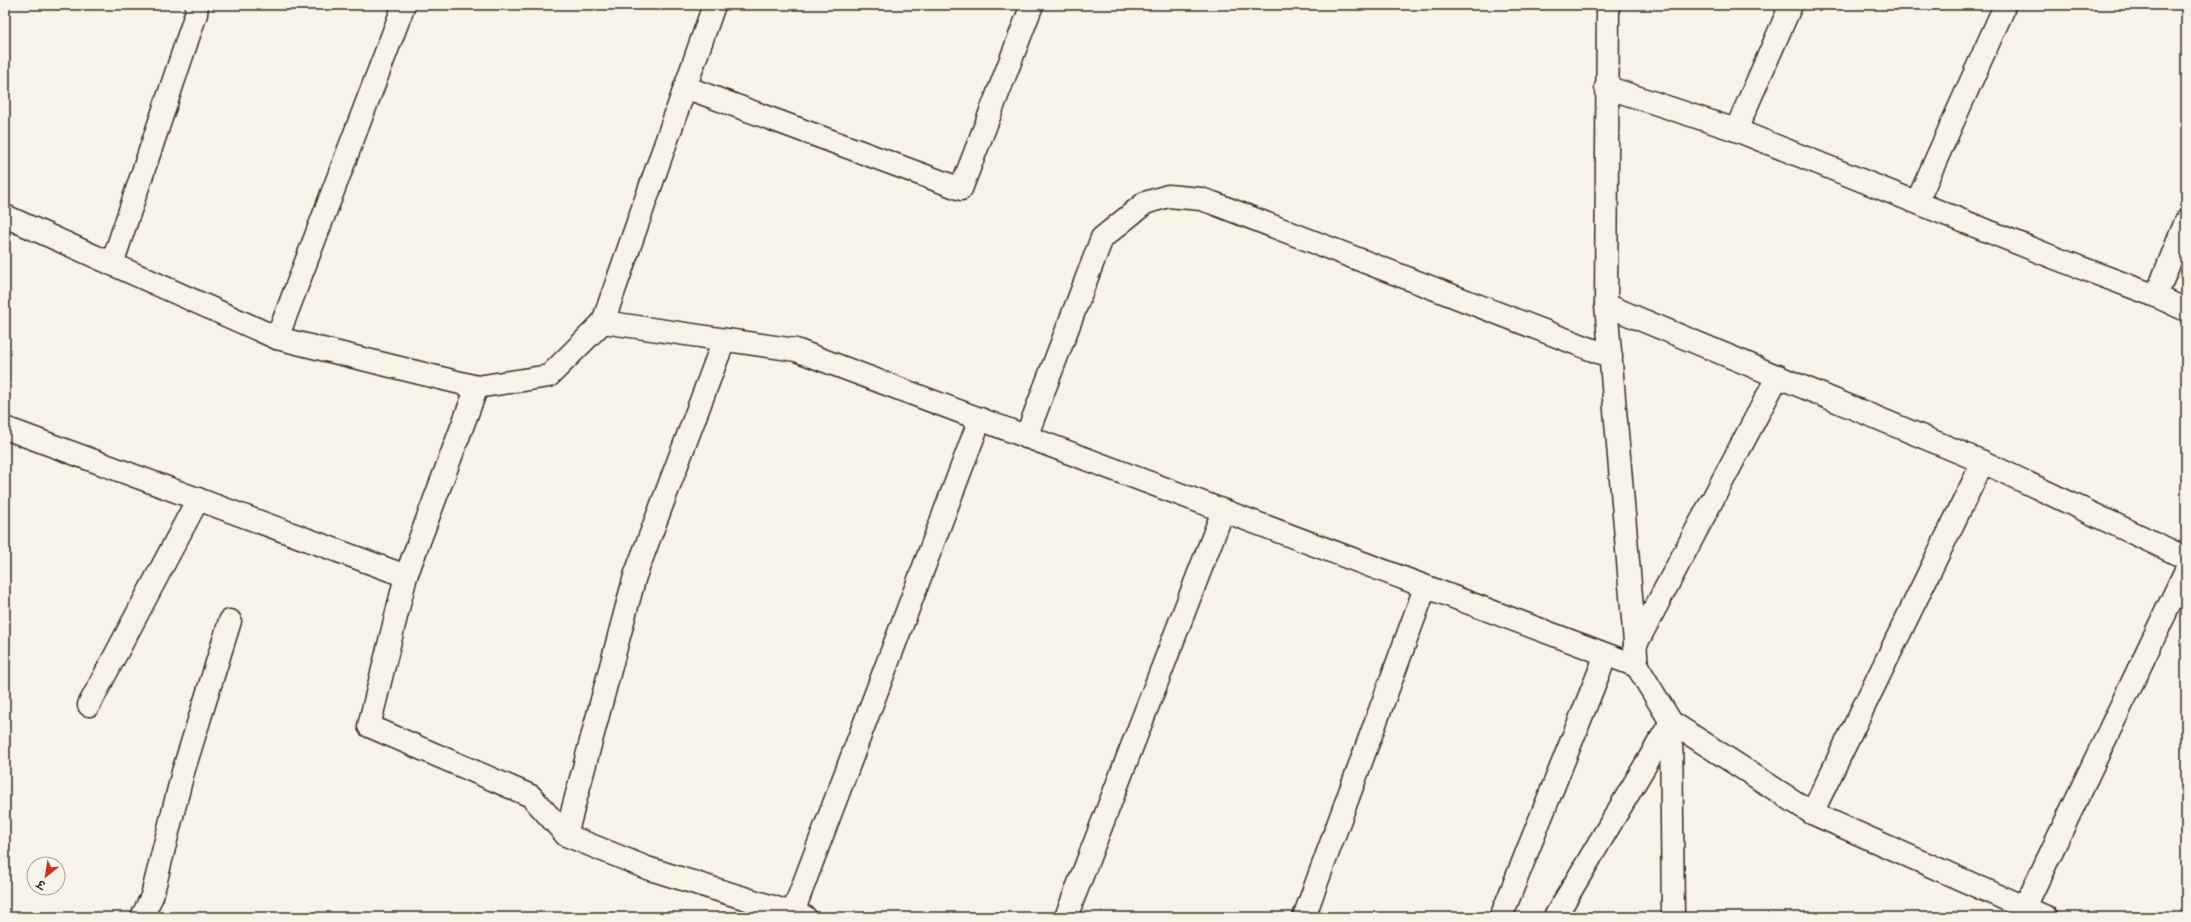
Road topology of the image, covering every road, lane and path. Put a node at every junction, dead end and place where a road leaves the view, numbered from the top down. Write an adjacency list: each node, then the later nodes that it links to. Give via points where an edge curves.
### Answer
1 (197, 5): 14 (street)
2 (404, 5): 19 (street)
3 (714, 5): 8 (street)
4 (1032, 5): 8 (street, via 961,189)
5 (1608, 5): 9 (street)
6 (1791, 5): 10 (street)
7 (2003, 10): 11 (street)
8 (685, 87): 18 (street)
9 (1606, 87): 10 (street); 16 (street)
10 (1736, 130): 11 (street)
11 (1917, 202): 15 (street)
12 (5, 216): 14 (street)
13 (2186, 221): 15 (street)
14 (112, 264): 19 (street)
15 (2156, 296): 17 (street)
16 (1606, 305): 21 (street); 22 (street)
17 (2186, 310)
18 (603, 322): 20 (street); 23 (street, via 549,376)
19 (277, 338): 23 (street)
20 (724, 340): 24 (street, via 796,350); 40 (street, via 635,576)
21 (1611, 358): 26 (street, via 1213,203 1168,196 1145,203 1102,238); 36 (street)
22 (1778, 376): 27 (street); 36 (street)
23 (477, 387): 32 (street)
24 (980, 419): 26 (street); 42 (street)
25 (5, 428): 28 (street)
26 (1026, 437): 29 (street)
27 (1983, 462): 30 (street); 39 (street)
28 (198, 499): 32 (street); 37 (street)
29 (1223, 511): 33 (street); 44 (street)
30 (2186, 558)
31 (2186, 570): 41 (street)
32 (406, 576): 40 (street, via 369,726 531,796)
33 (1425, 588): 35 (street); 45 (street)
34 (230, 621): 43 (street, via 183,772 152,896)
35 (1606, 655): 36 (street); 46 (street)
36 (1636, 656): 38 (street)
37 (89, 705)
38 (1671, 722): 39 (street); 47 (street); 48 (street)
39 (1812, 812): 41 (street)
40 (566, 835): 42 (street, via 647,868)
41 (2024, 907): 49 (street)
42 (799, 915)
43 (142, 917)
44 (1066, 917)
45 (1304, 917)
46 (1501, 917)
47 (1555, 917)
48 (1673, 917)
49 (2046, 917)

